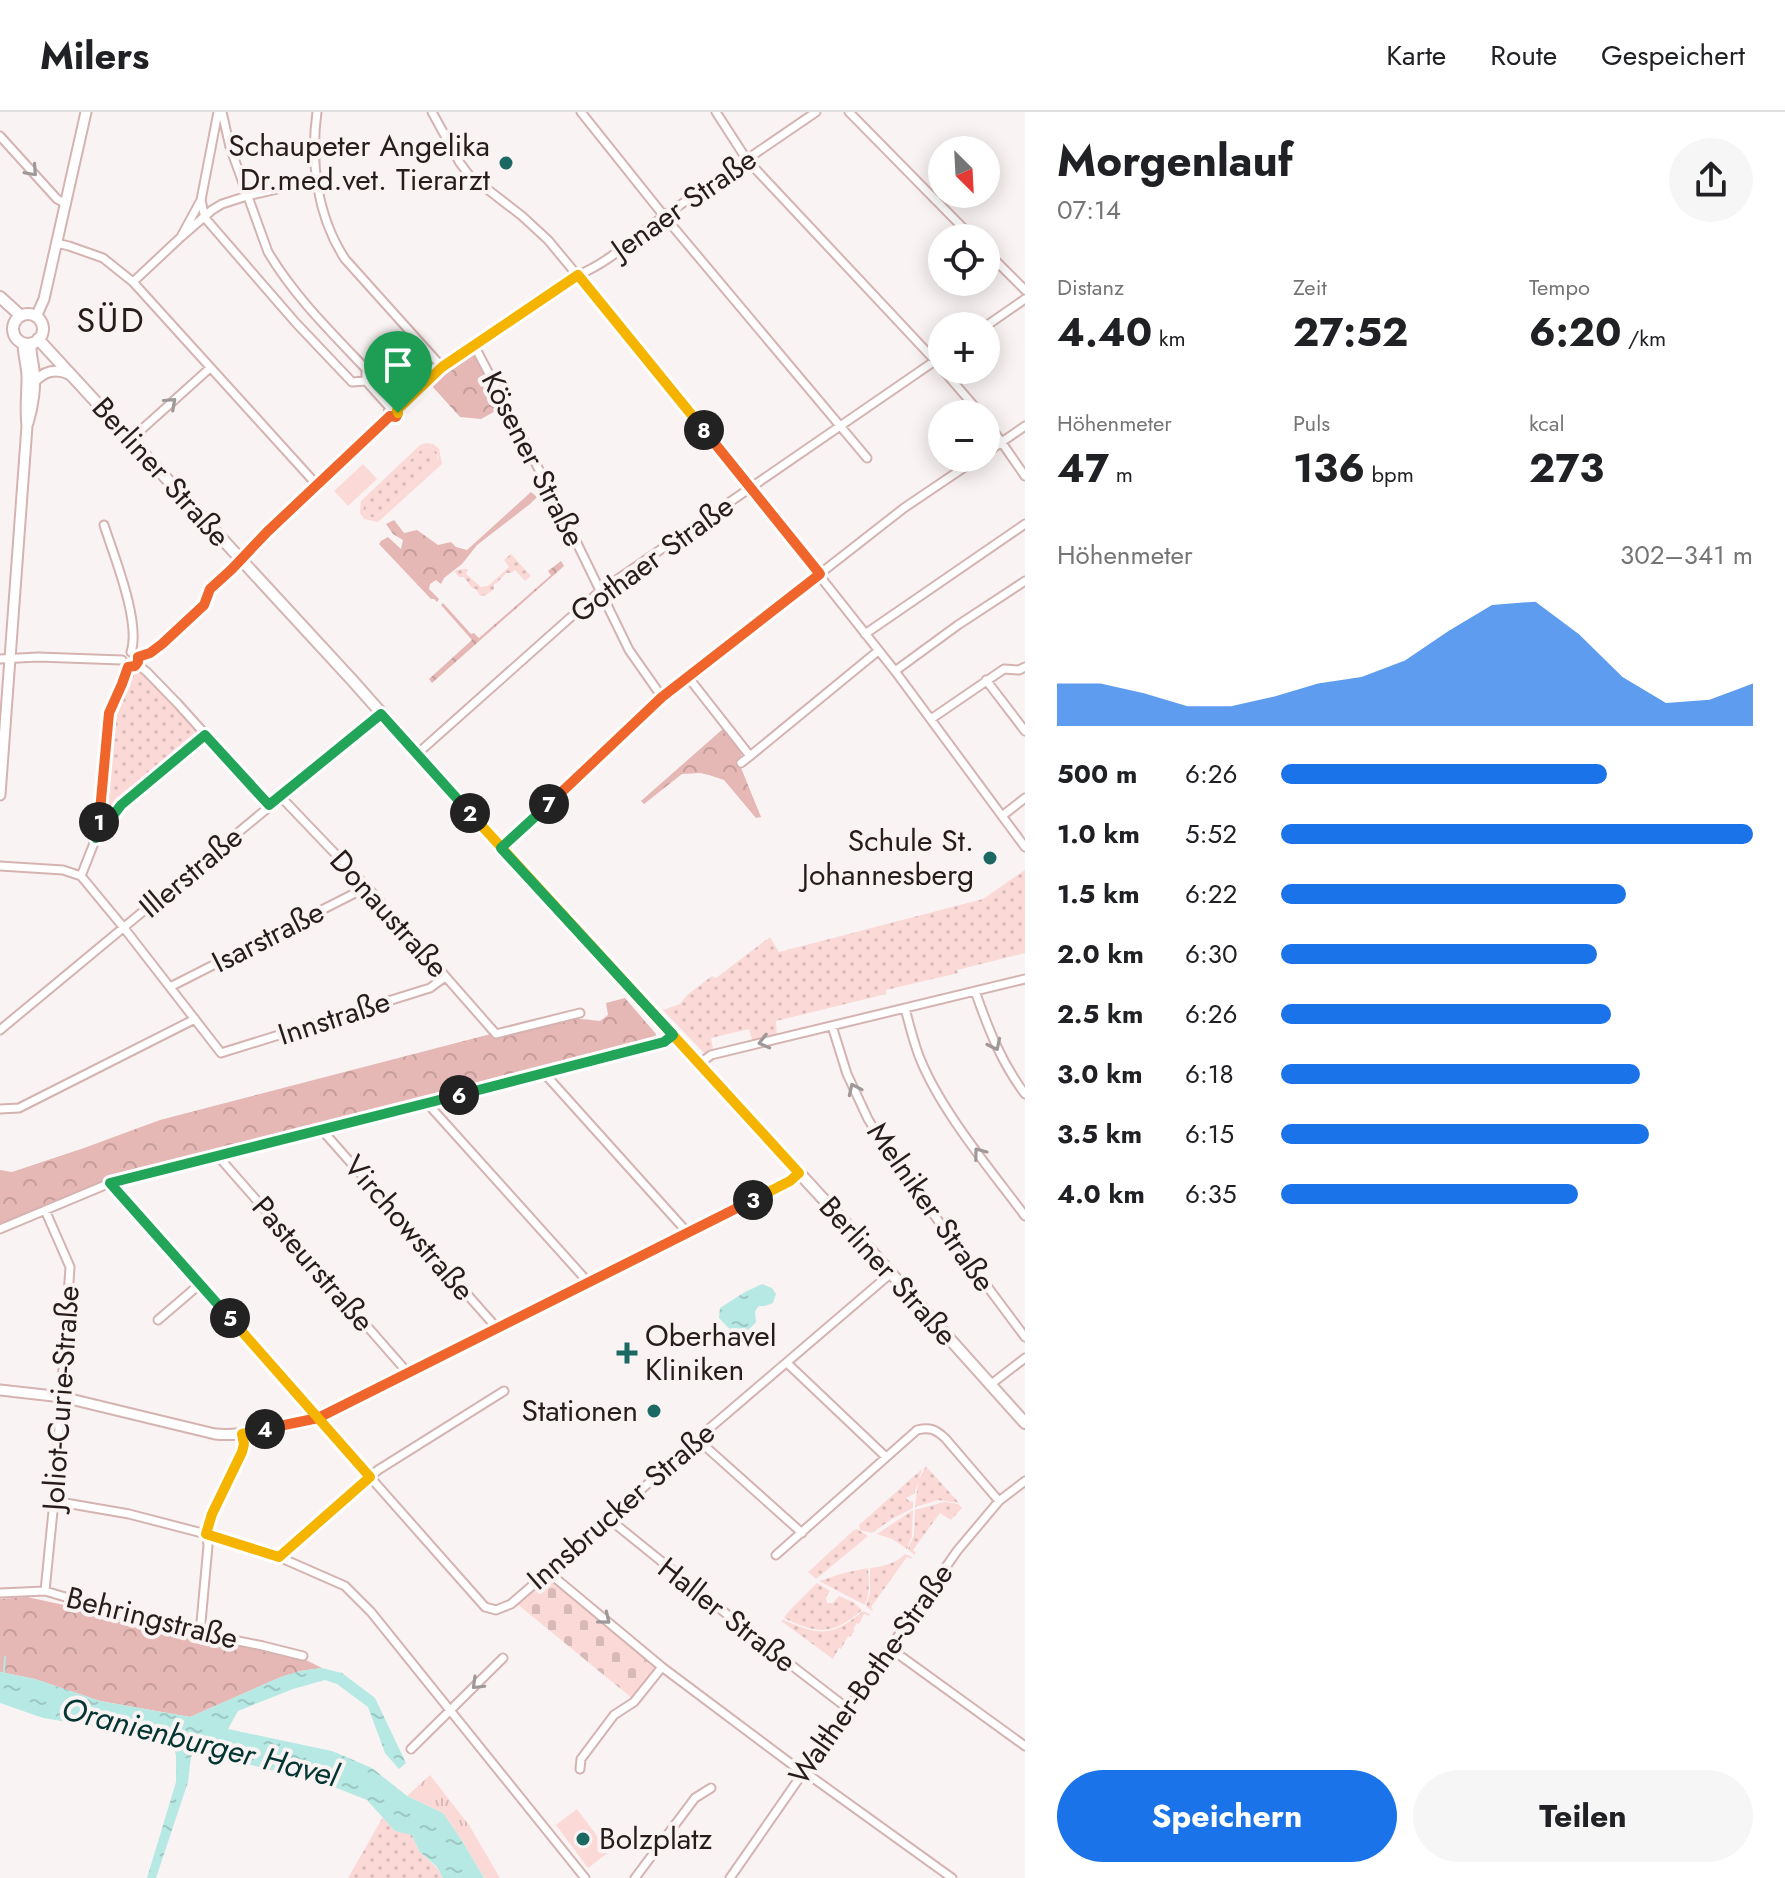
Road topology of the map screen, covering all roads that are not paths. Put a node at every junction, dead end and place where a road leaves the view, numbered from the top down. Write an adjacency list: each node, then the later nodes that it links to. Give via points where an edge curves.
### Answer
1 (86, 112): 14 (street)
2 (220, 112): 12 (street); 13 (street)
3 (317, 112): 11 (street)
4 (432, 112): 21 (street, via 469,175 522,216)
5 (581, 112): 15 (street)
6 (716, 112): 10 (street)
7 (816, 112): 10 (street, Jenaer Straße)
8 (849, 112): 17 (street)
9 (0, 136): 14 (street, one-way to 14)
10 (747, 160): 15 (street, Jenaer Straße); 32 (street)
11 (316, 180): 12 (street); 34 (street, via 330,231 345,259)
12 (247, 196): 16 (street, via 222,204); 37 (street, via 276,267 366,369)
13 (201, 200): 16 (street); 18 (street)
14 (66, 204): 19 (street)
15 (664, 216): 21 (street, Jenaer Straße); 43 (street)
16 (205, 218): 18 (street); 37 (street, via 352,382)
17 (959, 224)
18 (181, 237): 22 (street)
19 (56, 243): 22 (street, via 103,258); 28 (street)
20 (1000, 265): 23 (street)
21 (578, 275): 31 (street, Jenaer Straße); 52 (street)
22 (133, 282): 35 (street)
23 (1025, 290)
24 (0, 299): 26 (main road); 29 (main road)
25 (1025, 299): 27 (street)
26 (21, 316): 28 (main road); 29 (main road)
27 (1000, 316)
28 (36, 317): 30 (main road, via 43,328)
29 (14, 326): 30 (main road, via 14,334)
30 (31, 342): 36 (main road, Berliner Straße); 38 (street); 42 (street, via 23,357)
31 (474, 345): 34 (street, Jenaer Straße); 58 (street, Kösener Straße)
32 (928, 347)
33 (928, 366): 43 (street, Gothaer Straße)
34 (442, 367): 41 (street, Jenaer Straße)
35 (210, 368): 45 (street, one-way to 35); 51 (street)
36 (73, 375): 38 (street, via 55,370); 45 (main road, Berliner Straße)
37 (366, 381): 41 (street)
38 (33, 383): 42 (street)
39 (956, 384): 40 (street)
40 (969, 400)
41 (392, 412): 51 (street, Jenaer Straße)
42 (27, 426): 62 (street)
43 (840, 426): 48 (street); 52 (street, Gothaer Straße)
44 (1025, 426): 47 (street)
45 (131, 439): 55 (main road, Berliner Straße)
46 (1000, 439): 47 (street)
47 (1002, 442): 50 (street)
48 (867, 458)
49 (957, 472): 56 (street)
50 (1025, 476)
51 (317, 485): 55 (street, Jenaer Straße)
52 (750, 488): 56 (street); 58 (street, Gothaer Straße)
53 (1025, 524): 59 (street)
54 (104, 525): 61 (street, via 133,626)
55 (241, 559): 61 (street, Jenaer Straße, via 210,589 204,605 162,644); 69 (main road, Berliner Straße)
56 (820, 574): 59 (street); 66 (street)
57 (1025, 581): 65 (street)
58 (599, 592): 68 (street, Kösener Straße, via 629,650); 73 (street, Gothaer Straße)
59 (865, 634): 60 (street)
60 (878, 651): 65 (street); 74 (street)
61 (135, 658): 63 (street, via 133,667); 63 (street, via 124,655); 72 (street)
62 (5, 659): 63 (street); 76 (street)
63 (125, 663): 81 (street, via 109,713)
64 (1025, 667): 67 (street, via 1004,669)
65 (895, 671): 70 (street)
66 (688, 677): 68 (street); 74 (street)
67 (986, 680): 70 (street); 71 (street)
68 (662, 697): 83 (street)
69 (381, 714): 73 (main road, Berliner Straße); 77 (street, Illerstraße)
70 (931, 719): 80 (street)
71 (1025, 731)
72 (205, 735): 79 (street); 81 (street, via 121,805)
73 (417, 754): 83 (main road, Berliner Straße)
74 (750, 756): 75 (street)
75 (741, 763)
76 (0, 795)
77 (280, 796): 79 (street, Illerstraße); 86 (street, Donaustraße)
78 (1025, 798): 80 (street)
79 (269, 805): 87 (street, Illerstraße)
80 (1002, 816): 82 (street)
81 (96, 838): 85 (street)
82 (1025, 847)
83 (501, 848): 97 (main road, Berliner Straße)
84 (0, 866): 85 (street)
85 (81, 876): 87 (street)
86 (367, 887): 88 (street, Donaustraße); 90 (street, Isarstraße)
87 (124, 928): 90 (street); 96 (street, Illerstraße)
88 (445, 977): 93 (street, Donaustraße, via 496,1034); 94 (street, Innstraße, via 430,988 221,1053)
89 (1025, 979): 91 (street)
90 (170, 987): 94 (street)
91 (975, 991): 92 (street); 100 (street, one-way to 100, via 991,1037)
92 (905, 1008): 95 (street); 108 (street, one-way to 92, via 938,1092 919,1057)
93 (580, 1013)
94 (195, 1019): 102 (street, via 19,1108)
95 (832, 1026): 98 (street, one-way to 98, via 711,1055); 116 (street, Melniker Straße, one-way to 95, via 893,1160 852,1086)
96 (0, 1030)
97 (673, 1035): 98 (main road, Berliner Straße); 99 (street, via 664,1042)
98 (699, 1064): 105 (main road, Berliner Straße)
99 (544, 1073): 101 (street); 110 (street)
100 (1025, 1094)
101 (427, 1103): 103 (street); 112 (street)
102 (0, 1109)
103 (321, 1129): 104 (street); 115 (street, Virchowstraße)
104 (217, 1155): 106 (street); 119 (street, Pasteurstraße)
105 (799, 1173): 110 (street); 111 (main road, Berliner Straße)
106 (110, 1183): 107 (street); 113 (street)
107 (45, 1210): 109 (street); 123 (street, Joliot-Curie-Straße, via 70,1267)
108 (1025, 1216)
109 (0, 1229)
110 (687, 1232): 112 (street)
111 (890, 1274): 118 (street, Innsbrucker Straße); 120 (main road, Berliner Straße)
112 (588, 1282): 115 (street)
113 (200, 1284): 114 (street); 124 (street)
114 (158, 1320)
115 (496, 1327): 119 (street)
116 (1025, 1337)
117 (1025, 1358): 120 (street)
118 (787, 1363): 127 (street, Innsbrucker Straße); 128 (street)
119 (408, 1373): 124 (street)
120 (990, 1385): 125 (main road, Berliner Straße)
121 (0, 1390): 123 (street)
122 (504, 1391): 129 (street)
123 (62, 1397): 126 (street, via 215,1434); 131 (street, Joliot-Curie-Straße)
124 (318, 1418): 126 (street); 129 (street)
125 (1025, 1423)
126 (242, 1434): 135 (street, via 242,1452)
127 (697, 1439): 133 (street, Innsbrucker Straße); 134 (street)
128 (886, 1457): 132 (street, via 917,1430 929,1427 945,1438); 134 (street)
129 (370, 1477): 137 (street); 138 (street, Innsbrucker Straße, via 485,1607 496,1610 511,1604)
130 (1025, 1481): 132 (street, Walther-Bothe-Straße)
131 (54, 1501): 135 (street); 139 (street, Joliot-Curie-Straße)
132 (999, 1501): 142 (street, Walther-Bothe-Straße, via 957,1551)
133 (609, 1519): 138 (street, Innsbrucker Straße); 146 (street, Haller Straße)
134 (802, 1533): 136 (street)
135 (206, 1534): 137 (street); 141 (street)
136 (776, 1555)
137 (279, 1557): 147 (street, via 345,1586)
138 (548, 1572): 145 (street, one-way to 145)
139 (45, 1591): 140 (street, Behringstraße); 141 (street, Behringstraße)
140 (0, 1593)
141 (200, 1633): 143 (street, Behringstraße)
142 (891, 1649): 146 (street, Walther-Bothe-Straße); 148 (street)
143 (303, 1656)
144 (503, 1658): 147 (street, one-way to 147)
145 (662, 1667): 150 (street, via 634,1702 614,1715 581,1759); 151 (street)
146 (847, 1708): 151 (street, Walther-Bothe-Straße)
147 (450, 1710): 149 (street); 153 (street)
148 (1025, 1746)
149 (411, 1749)
150 (580, 1769)
151 (804, 1772): 155 (street, Walther-Bothe-Straße); 156 (street)
152 (711, 1788): 154 (street, via 695,1798)
153 (585, 1878)
154 (635, 1878)
155 (730, 1878)
156 (952, 1878)

